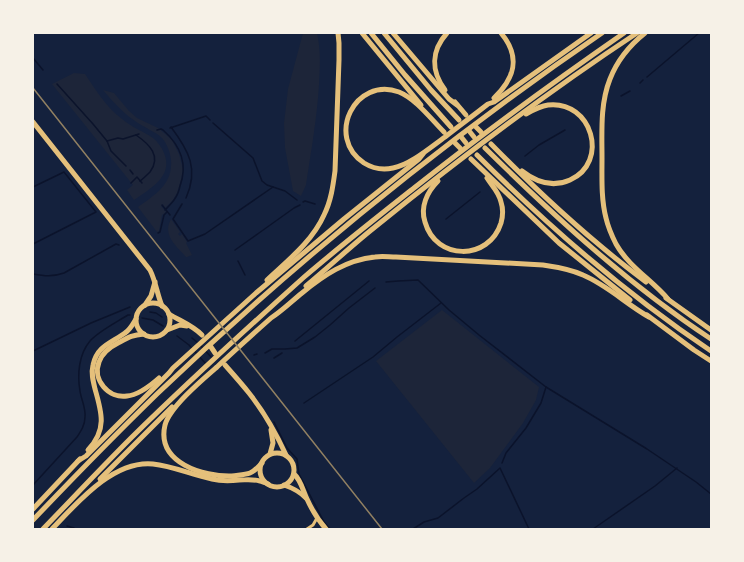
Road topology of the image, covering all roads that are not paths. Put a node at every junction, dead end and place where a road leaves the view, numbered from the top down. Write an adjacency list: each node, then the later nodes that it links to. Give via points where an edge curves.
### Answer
1 (338, 33): 39 (highway, via 340,60 335,170 329,202 318,226 309,238)
2 (362, 33): 16 (highway)
3 (371, 33): 20 (highway)
4 (384, 33): 17 (highway)
5 (393, 33): 13 (highway, via 449,99)
6 (447, 33): 13 (highway, via 437,46 435,69 442,86)
7 (501, 33): 14 (highway, via 511,49 514,67 508,83)
8 (591, 33): 14 (highway)
9 (602, 33): 72 (highway, via 446,146 288,275 123,428)
10 (624, 33): 74 (highway, via 456,155 304,278 127,442)
11 (637, 33): 18 (highway)
12 (645, 33): 40 (highway, via 620,59 606,93 602,120 602,194 606,220 616,244 633,266)
13 (457, 104): 15 (highway)
14 (488, 104): 32 (highway)
15 (466, 115)
16 (430, 117): 22 (highway); 32 (highway, via 408,97 391,90 382,90 372,92 358,101 346,122 350,147 360,160 368,165 393,168)
17 (459, 120)
18 (512, 120): 35 (highway, via 540,107 565,107 585,122 592,138 592,152 580,174 558,184 541,182); 36 (highway)
19 (33, 122): 38 (highway, via 150,270)
20 (451, 127)
21 (476, 128): 24 (highway)
22 (444, 132)
23 (470, 132): 25 (highway)
24 (481, 132)
25 (474, 137)
26 (462, 138): 28 (highway)
27 (455, 143): 30 (highway)
28 (466, 143)
29 (491, 144): 35 (highway)
30 (460, 148)
31 (485, 148): 52 (highway, via 595,251)
32 (423, 154): 39 (highway)
33 (477, 155): 54 (highway, via 539,215 626,289)
34 (471, 159): 37 (highway)
35 (510, 164): 40 (highway, via 612,255)
36 (449, 169): 37 (highway, via 426,197 424,221 438,243 453,251 463,252 486,245 496,234 502,219 499,195); 45 (highway, via 374,228)
37 (483, 170): 44 (highway, via 560,243)
38 (155, 282): 41 (highway, via 151,296); 42 (highway)
39 (256, 293): 58 (highway)
40 (668, 299): 49 (highway)
41 (144, 305): 42 (highway, via 154,303); 46 (highway)
42 (162, 306): 43 (highway)
43 (169, 314): 47 (highway); 48 (highway)
44 (649, 317): 45 (highway, via 596,281 558,267 375,257 334,269); 56 (highway)
45 (271, 318): 59 (highway)
46 (136, 319): 50 (highway); 63 (highway, via 125,333 103,347 95,358 92,379 100,407 101,424 95,439)
47 (192, 327): 48 (highway, via 180,326); 51 (highway)
48 (166, 330): 50 (highway, via 156,336)
49 (711, 330)
50 (144, 334): 58 (highway, via 127,338 102,356 97,373 106,390 119,396 133,395)
51 (202, 335)
52 (711, 339)
53 (211, 347): 55 (highway)
54 (711, 351)
55 (215, 352)
56 (711, 361)
57 (225, 364): 60 (highway)
58 (173, 368): 63 (highway, via 86,456)
59 (182, 399): 64 (highway, via 167,420 164,433 168,450 177,461 193,469 226,476 251,472); 68 (highway, via 137,441)
60 (271, 427): 61 (highway, via 273,443); 62 (highway)
61 (270, 454): 62 (highway); 64 (highway)
62 (286, 455): 65 (highway, via 293,463)
63 (78, 461): 70 (highway)
64 (262, 463): 66 (highway, via 260,473)
65 (294, 474): 67 (highway, via 289,483); 69 (highway)
66 (268, 484): 67 (highway, via 275,487); 68 (highway, via 251,480 215,480 166,466 143,463 115,472)
67 (284, 485): 69 (highway, via 300,492)
68 (89, 492): 75 (highway)
69 (306, 498): 71 (highway)
70 (33, 509)
71 (317, 518): 73 (street); 77 (highway)
72 (33, 520)
73 (314, 527): 76 (street)
74 (43, 529)
75 (52, 529)
76 (307, 529)
77 (326, 529)

